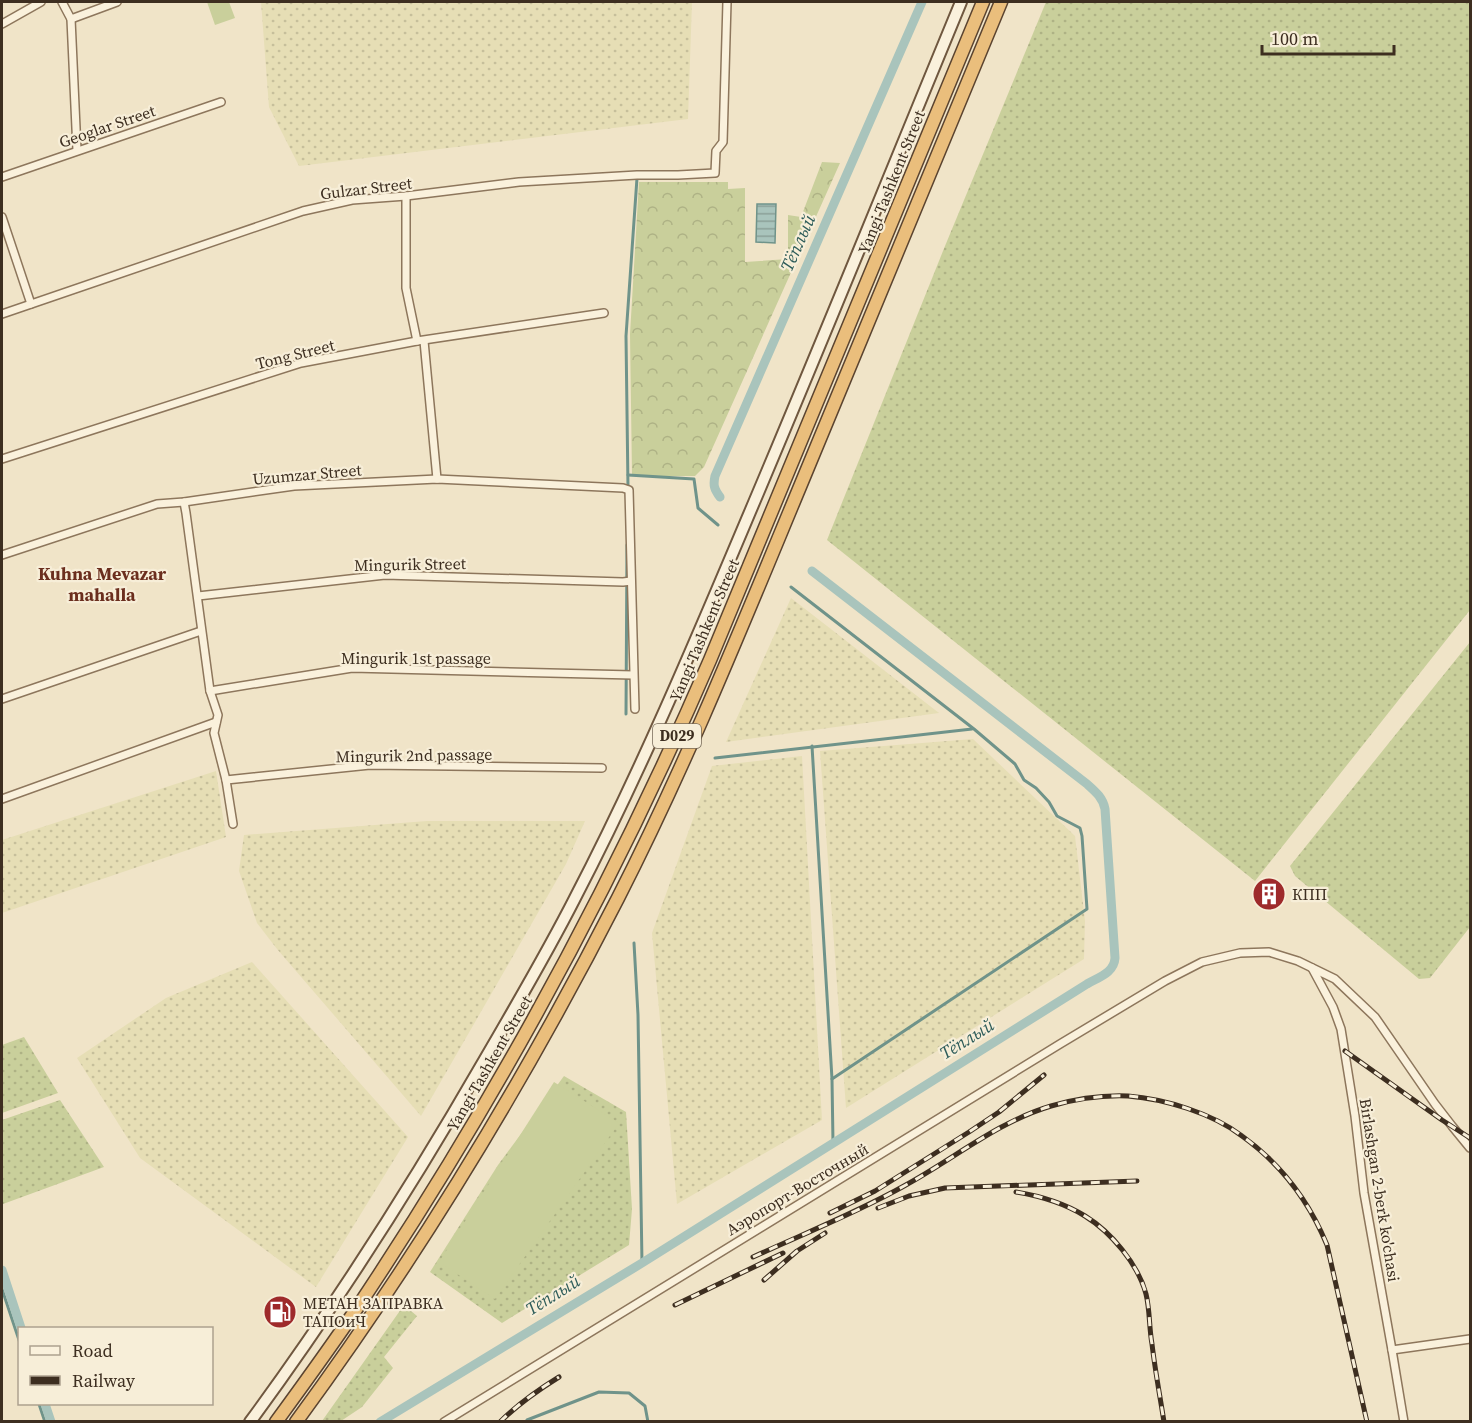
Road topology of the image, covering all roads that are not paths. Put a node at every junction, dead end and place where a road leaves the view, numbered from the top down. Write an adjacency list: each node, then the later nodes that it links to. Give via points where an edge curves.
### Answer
1 (41, 2): 9 (street)
2 (62, 2): 8 (street)
3 (117, 2): 8 (street)
4 (728, 2): 13 (street, Gulzar Street, via 723,142 716,151 716,173 519,182)
5 (961, 2): 39 (main road, via 677,685 574,901 394,1210)
6 (983, 2): 40 (highway, Yangi Tashkent Street / D029, via 714,649 619,859 539,1010 426,1202 354,1313)
7 (1001, 2): 41 (highway, Yangi Tashkent Street / D029, via 725,666 620,894 554,1020 468,1165 368,1321)
8 (71, 19): 11 (street)
9 (2, 24)
10 (221, 102): 11 (street, Geoglar Street)
11 (77, 150): 12 (street, Geoglar Street)
12 (2, 177)
13 (406, 196): 15 (street, Gulzar Street, via 352,200 303,211); 18 (street, via 406,288)
14 (2, 217): 15 (street)
15 (31, 304): 16 (street, Gulzar Street)
16 (2, 314)
17 (604, 314): 18 (street, Tong Street)
18 (420, 341): 19 (street, Tong Street, via 301,363); 20 (street)
19 (2, 459)
20 (437, 479): 21 (street, Uzumzar Street, via 294,486); 23 (street, Uzumzar Street, via 626,489)
21 (184, 502): 22 (street, Uzumzar Street, via 157,504); 24 (street)
22 (2, 555)
23 (631, 580): 24 (street, Mingurik Street, via 385,575); 26 (street)
24 (198, 596): 25 (street)
25 (201, 631): 27 (street); 28 (street)
26 (633, 675): 27 (street, Mingurik 1st passage, via 352,668); 29 (street)
27 (210, 691): 30 (street, via 218,715)
28 (2, 699)
29 (635, 709)
30 (216, 722): 32 (street, via 214,733); 33 (street)
31 (602, 768): 32 (street, Mingurik 2nd passage, via 370,765)
32 (226, 780): 34 (street)
33 (2, 799)
34 (233, 824)
35 (1312, 967): 36 (street, Аэропорт-Восточный, via 1335,979 1375,1017); 38 (street, Birlashgan 2-berk ko'chasi, via 1341,1029 1364,1193); 42 (street, Аэропорт-Восточный, via 1269,952 1239,953 1202,962 1165,981)
36 (1470, 1148)
37 (1470, 1339): 38 (street)
38 (1392, 1350): 43 (street, Birlashgan 2-berk ko'chasi)
39 (250, 1422)
40 (276, 1422)
41 (296, 1422)
42 (444, 1422)
43 (1404, 1422)

